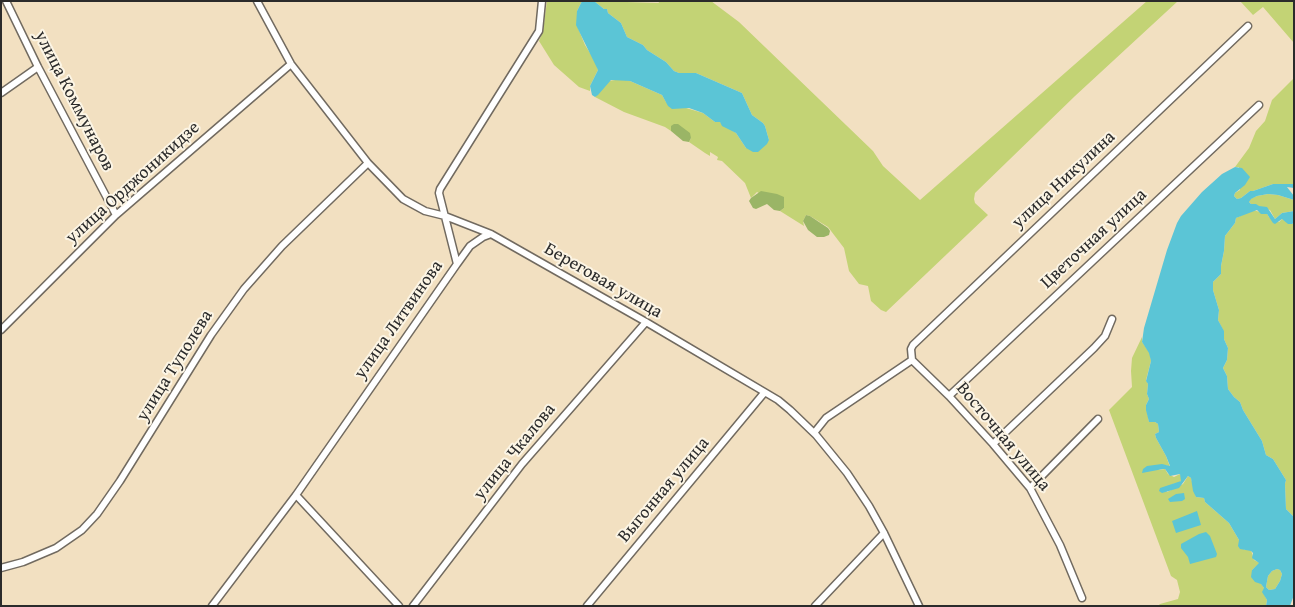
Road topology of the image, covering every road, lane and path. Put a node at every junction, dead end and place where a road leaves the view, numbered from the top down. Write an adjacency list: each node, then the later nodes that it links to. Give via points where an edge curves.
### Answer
1 (6, 1): 6 (street, улица Коммунаров)
2 (257, 1): 5 (street, Береговая улица)
3 (542, 1): 11 (street, улица Литвинова, via 538,31 441,186 439,193)
4 (1248, 26): 17 (street, улица Никулина, via 912,345)
5 (291, 64): 9 (street, Береговая улица); 10 (street, улица Орджоникидзе)
6 (38, 67): 7 (street); 10 (street, улица Коммунаров)
7 (1, 93)
8 (1259, 104): 19 (street, Цветочная улица)
9 (368, 163): 11 (street, Береговая улица, via 403,199 425,211); 26 (street, улица Туполева, via 282,246 244,289 211,335 120,481 87,524 56,548)
10 (116, 215): 16 (street, улица Орджоникидзе)
11 (445, 216): 12 (street, Береговая улица); 13 (street, улица Литвинова)
12 (491, 234): 13 (street, via 470,246); 15 (street, Береговая улица)
13 (456, 264): 24 (street, улица Литвинова)
14 (1112, 319): 22 (street, via 1105,336 1094,348)
15 (646, 322): 18 (street, Береговая улица); 30 (street, улица Чкалова, via 522,464)
16 (1, 330)
17 (912, 360): 19 (street, Восточная улица); 21 (street, via 826,418)
18 (764, 393): 21 (street, Береговая улица, via 783,404); 31 (street, Выгонная улица)
19 (949, 396): 22 (street, Восточная улица)
20 (1098, 419): 23 (street)
21 (814, 433): 25 (street, Береговая улица, via 847,473)
22 (993, 444): 23 (street, Восточная улица)
23 (1030, 488): 27 (street, Восточная улица, via 1060,545)
24 (296, 495): 28 (street, улица Литвинова); 29 (street)
25 (884, 533): 32 (street); 33 (street, Береговая улица)
26 (1, 568)
27 (1082, 598)
28 (212, 606)
29 (399, 606)
30 (413, 606)
31 (587, 606)
32 (816, 606)
33 (919, 606)

